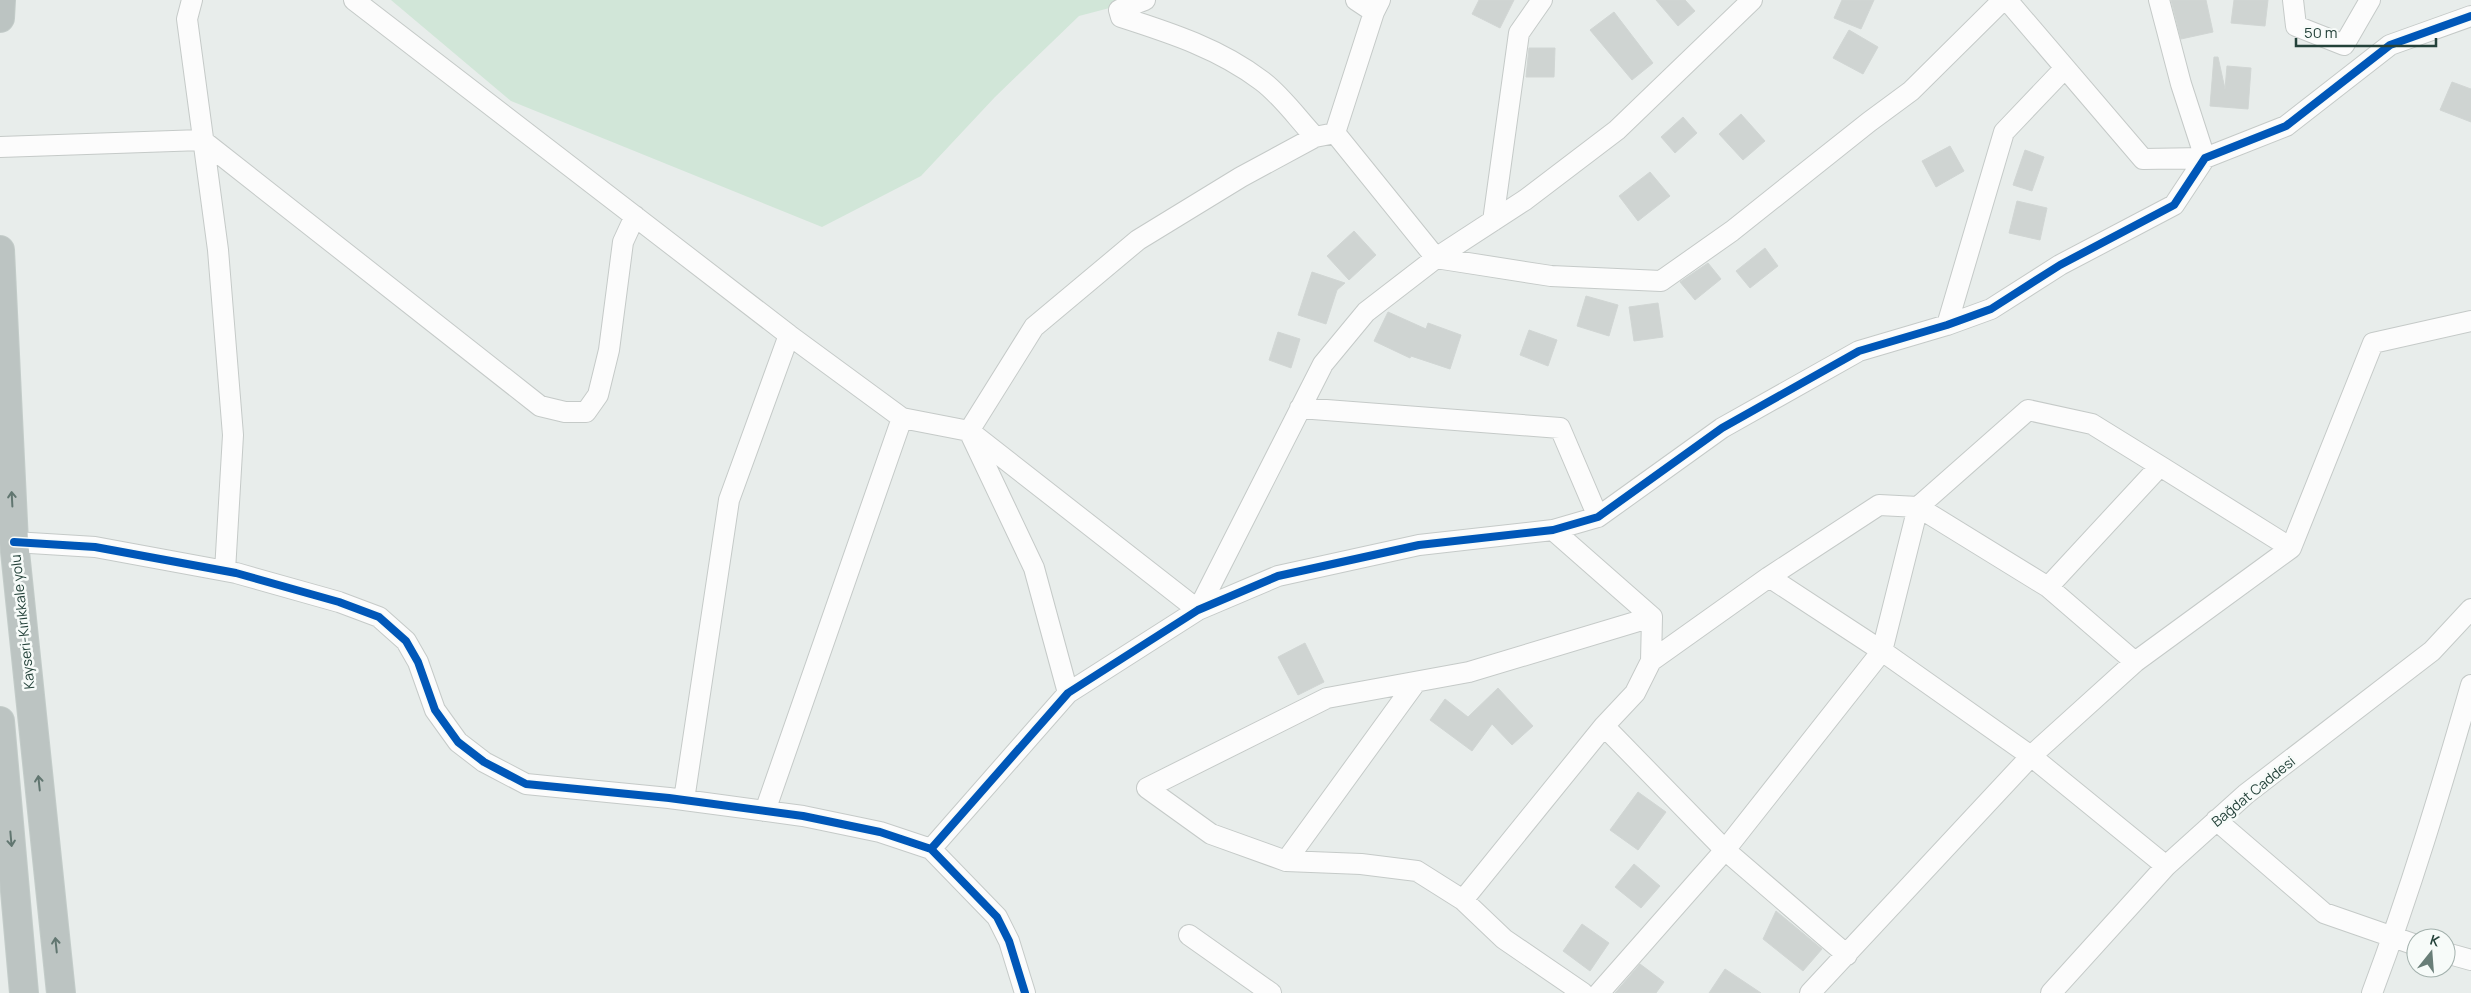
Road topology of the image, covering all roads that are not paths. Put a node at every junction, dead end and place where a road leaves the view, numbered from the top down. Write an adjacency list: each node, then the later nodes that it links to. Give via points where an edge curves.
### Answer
1 (2, 0): 15 (highway)
2 (192, 0): 19 (street, via 187,19)
3 (354, 0): 22 (street)
4 (1145, 0): 18 (street, via 1119,10 1121,17 1220,53 1264,82)
5 (1356, 0): 13 (street)
6 (1542, 0): 23 (street, via 1519,33)
7 (1752, 0): 23 (street, via 1617,130 1526,200)
8 (2003, 0): 25 (street, via 1911,91 1732,231 1661,282 1551,276)
9 (2007, 0): 16 (street)
10 (2159, 0): 21 (street, via 2180,84)
11 (2293, 0): 12 (street, via 2296,26 2344,45)
12 (2370, 0)
13 (1377, 6): 17 (street)
14 (2471, 16): 21 (street, via 2390,45 2286,126)
15 (0, 18)
16 (2064, 69): 21 (street, via 2143,159); 27 (street, via 2004,132)
17 (1335, 133): 18 (street); 25 (street)
18 (1315, 136): 31 (street, via 1138,240 1034,326)
19 (202, 140): 20 (street); 22 (street, via 540,406 565,412 586,412 598,395 609,350 623,242); 38 (street, via 218,250 233,435)
20 (0, 147)
21 (2205, 158): 27 (street, via 2174,205 2060,265 1990,309)
22 (635, 216): 28 (street)
23 (1493, 221): 25 (street)
24 (0, 250): 36 (highway, Kayseri-Kırıkkale yolu, one-way to 24)
25 (1436, 258): 29 (street, via 1366,312 1322,364)
26 (2471, 322): 37 (street, via 2374,343)
27 (1947, 325): 34 (street, via 1859,352 1722,428)
28 (789, 335): 30 (street); 53 (street, via 729,500)
29 (1300, 408): 34 (street, via 1560,428); 42 (street)
30 (902, 418): 31 (street); 54 (street)
31 (969, 431): 42 (street); 49 (street, via 1034,568)
32 (2160, 466): 33 (street, via 2092,424 2028,410); 37 (street); 40 (street)
33 (1918, 506): 39 (street, via 1879,505); 40 (street); 44 (street)
34 (1598, 517): 35 (street)
35 (1553, 530): 42 (street, via 1419,545 1288,574); 43 (street)
36 (14, 542): 38 (street, via 95,547); 68 (highway, Kayseri-Kırıkkale yolu, one-way to 36)
37 (2291, 548): 46 (street)
38 (225, 571): 53 (street, via 339,602 379,617 406,641 418,662 435,710 458,742 484,762 526,784)
39 (1769, 577): 44 (street); 45 (street)
40 (2048, 588): 46 (street)
41 (2471, 609): 55 (street, Bağdat Caddesi, via 2432,651)
42 (1198, 610): 49 (street)
43 (1652, 617): 45 (street); 47 (street, via 1469,672)
44 (1882, 651): 52 (street); 57 (street)
45 (1651, 661): 51 (street, via 1635,693)
46 (2135, 662): 52 (street)
47 (1416, 682): 58 (street); 58 (street, via 1327,698 1147,788 1211,834)
48 (2471, 685): 62 (street)
49 (1068, 694): 56 (street)
50 (0, 721): 67 (highway, one-way to 67)
51 (1604, 726): 57 (street); 60 (street)
52 (2031, 756): 59 (street); 64 (street)
53 (684, 800): 54 (street)
54 (765, 811): 56 (street, via 880,832)
55 (2216, 820): 59 (street, Bağdat Caddesi); 62 (street, via 2324,912)
56 (931, 849): 69 (street, via 997,916)
57 (1724, 850): 64 (street); 72 (street)
58 (1286, 861): 60 (street, via 1361,864 1417,871)
59 (2166, 866): 74 (street, Bağdat Caddesi)
60 (1463, 900): 71 (street, via 1504,939)
61 (1188, 935): 70 (street)
62 (2393, 938): 63 (street); 75 (street)
63 (2406, 942)
64 (1847, 955): 73 (street)
65 (2456, 956): 66 (street)
66 (2471, 960)
67 (24, 993)
68 (61, 993)
69 (1025, 993)
70 (1271, 993)
71 (1583, 993)
72 (1599, 993)
73 (1810, 993)
74 (2052, 993)
75 (2372, 993)

